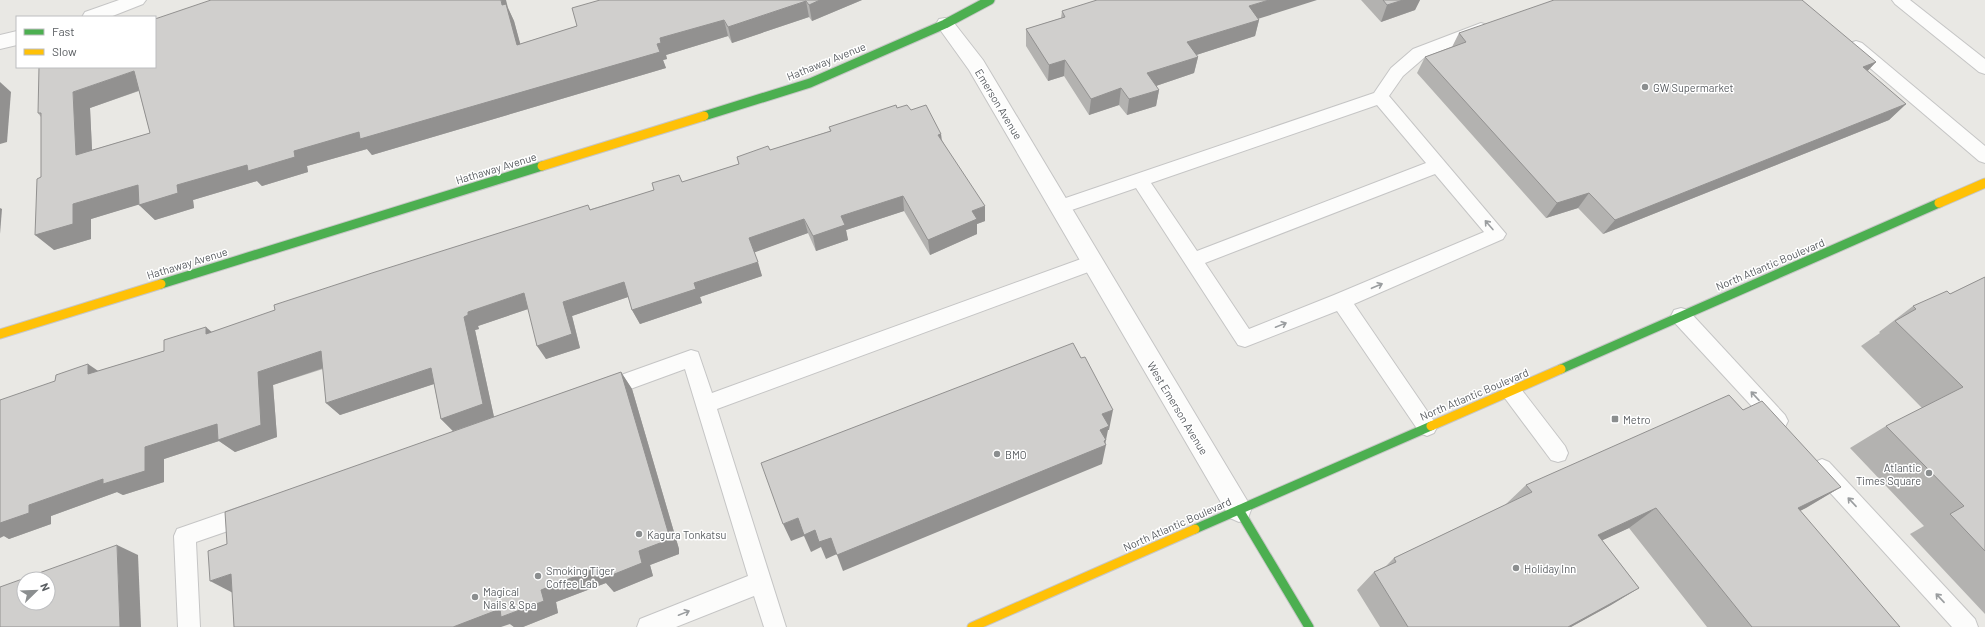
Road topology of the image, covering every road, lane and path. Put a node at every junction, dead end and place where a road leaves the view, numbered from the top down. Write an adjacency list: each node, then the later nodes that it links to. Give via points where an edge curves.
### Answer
1 (137, 0): 4 (street)
2 (990, 0): 5 (street, Hathaway Avenue)
3 (1900, 0): 10 (lane)
4 (94, 16)
5 (945, 24): 16 (street, Emerson Avenue, via 976,65); 22 (street, Hathaway Avenue, via 810,83)
6 (1494, 24): 11 (lane, via 1419,53 1397,72)
7 (1842, 36): 12 (lane)
8 (16, 38): 9 (street)
9 (0, 42)
10 (1985, 68)
11 (1380, 97): 13 (lane); 14 (lane)
12 (1985, 156)
13 (1437, 166): 18 (lane); 20 (lane, one-way to 13, via 1497,234)
14 (1140, 180): 17 (lane); 18 (lane)
15 (1985, 184): 21 (street, North Atlantic Boulevard)
16 (1049, 187): 17 (street, West Emerson Avenue)
17 (1060, 207): 19 (street, West Emerson Avenue)
18 (1193, 260): 20 (lane, one-way to 20, via 1245,339)
19 (1092, 263): 25 (lane); 31 (street, West Emerson Avenue)
20 (1341, 302): 26 (lane)
21 (1681, 316): 23 (street, North Atlantic Boulevard); 27 (lane, one-way to 21)
22 (0, 334)
23 (1511, 391): 26 (street, North Atlantic Boulevard); 28 (lane)
24 (587, 395): 25 (lane, via 692,358)
25 (706, 404): 32 (lane)
26 (1427, 427): 31 (street, North Atlantic Boulevard)
27 (1789, 433)
28 (1558, 453)
29 (1810, 457): 38 (lane, one-way to 29)
30 (267, 508): 33 (lane, via 185,536)
31 (1239, 510): 36 (street, North Atlantic Boulevard); 37 (street, West Emerson Avenue)
32 (761, 582): 34 (lane, one-way to 32); 35 (lane)
33 (188, 627)
34 (648, 627)
35 (775, 627)
36 (972, 627)
37 (1309, 627)
38 (1967, 627)

